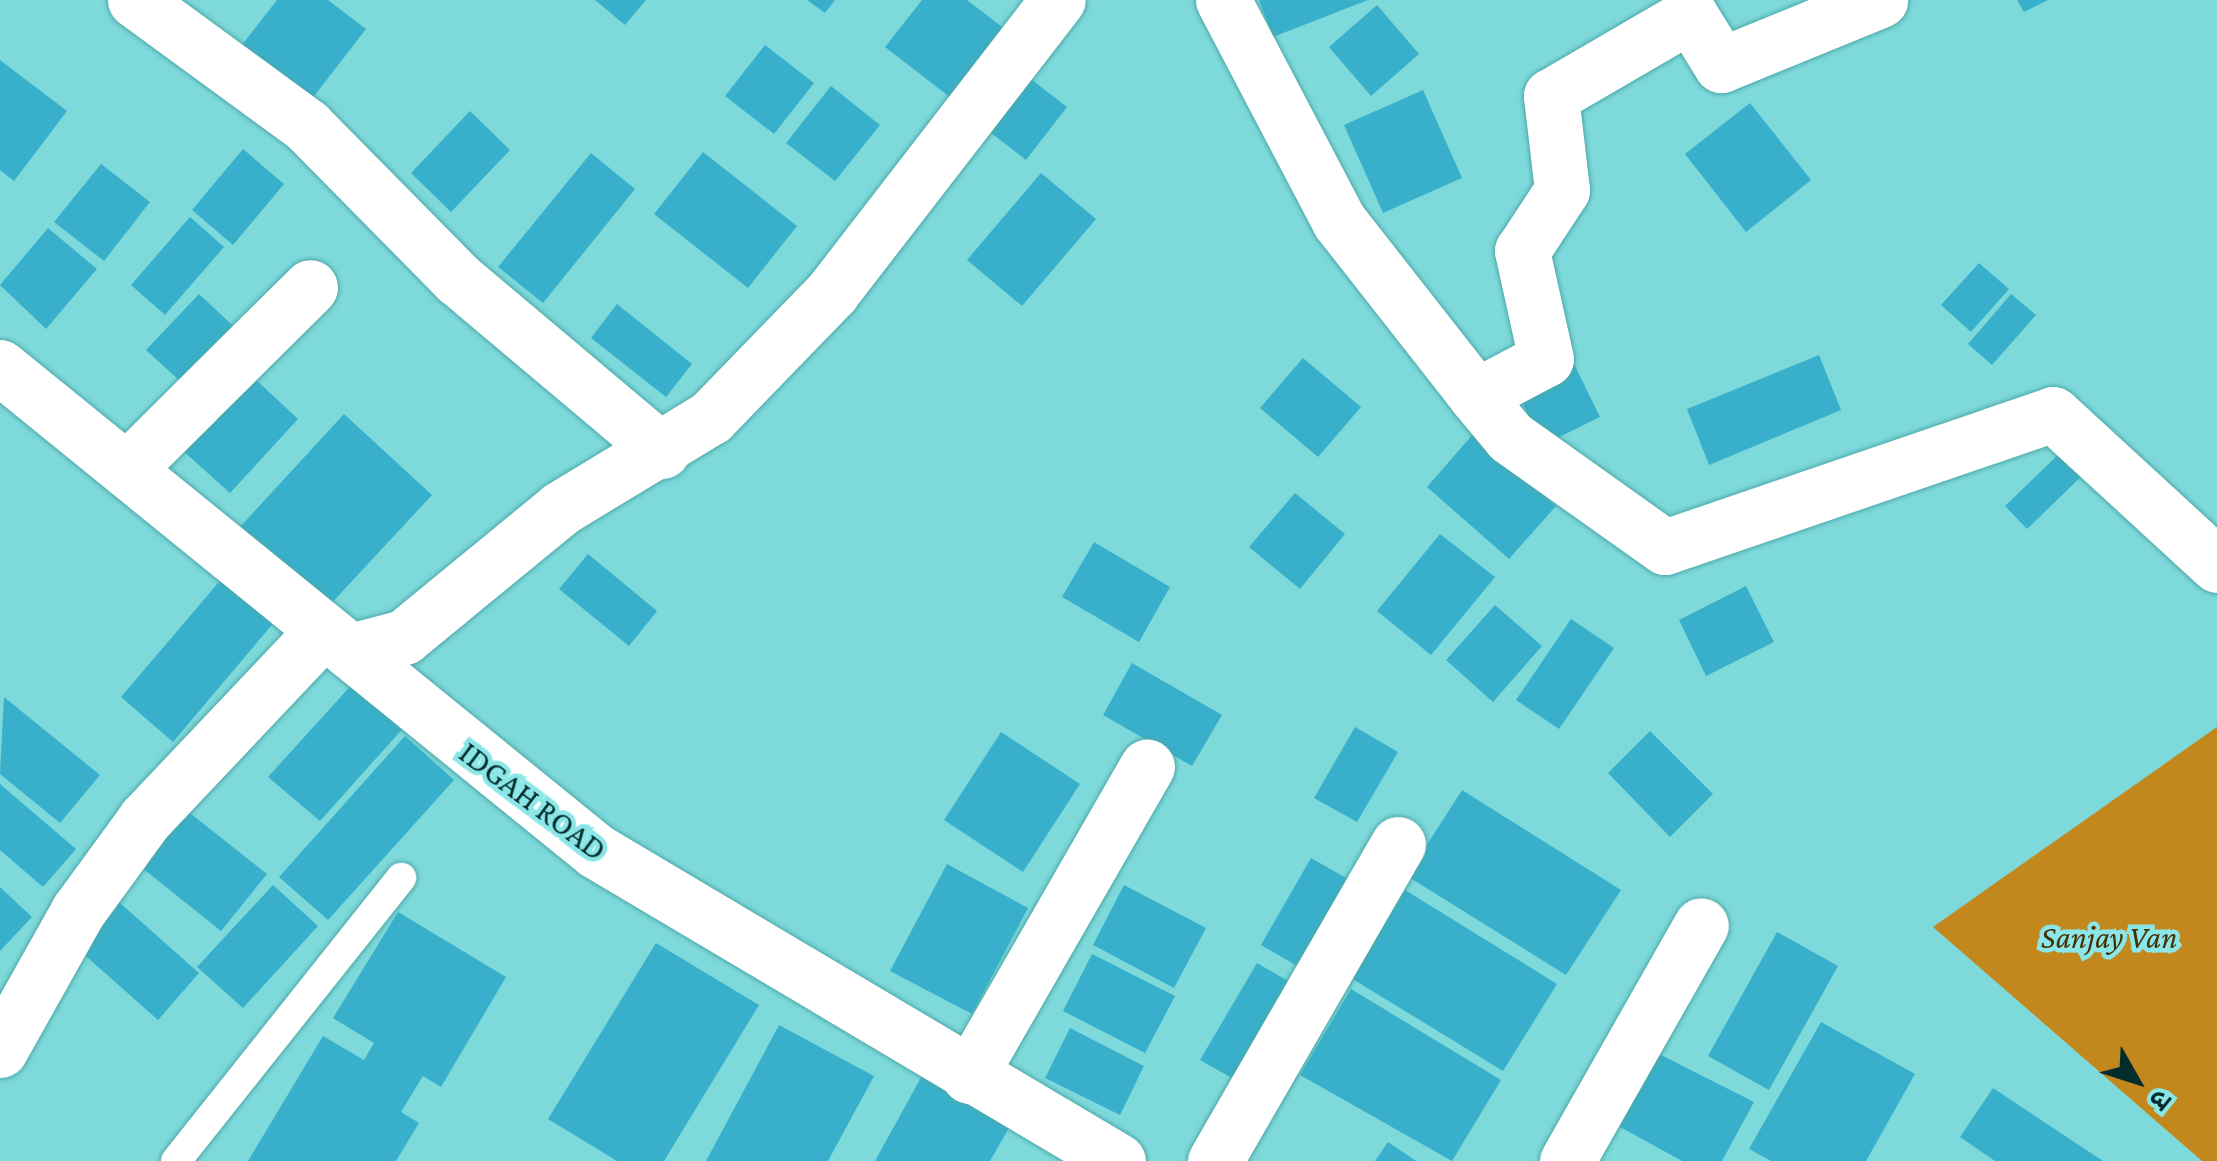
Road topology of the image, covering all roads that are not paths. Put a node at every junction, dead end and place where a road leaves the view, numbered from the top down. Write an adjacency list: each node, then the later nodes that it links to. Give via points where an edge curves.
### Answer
1 (136, 0): 8 (street, via 307,126 458,279)
2 (1058, 0): 8 (street, via 807,320 711,417)
3 (1223, 0): 7 (street, via 1339,222)
4 (1880, 0): 7 (street, via 1720,65 1690,14 1550,96 1562,190 1522,252 1546,359)
5 (310, 287): 9 (street)
6 (0, 367): 9 (street, IDGAH ROAD)
7 (1476, 396): 10 (street, via 1510,437 1665,546 2053,414)
8 (662, 451): 11 (street, via 560,508 404,637)
9 (127, 469): 11 (street, IDGAH ROAD)
10 (2217, 565)
11 (337, 641): 16 (street, via 145,819 78,912); 17 (street, IDGAH ROAD, via 596,852)
12 (1147, 766): 17 (street)
13 (1398, 844): 20 (street)
14 (401, 878): 18 (lane)
15 (1701, 925): 21 (street)
16 (0, 1050)
17 (969, 1076): 19 (street, IDGAH ROAD)
18 (176, 1161)
19 (1118, 1161)
20 (1216, 1161)
21 (1567, 1161)

